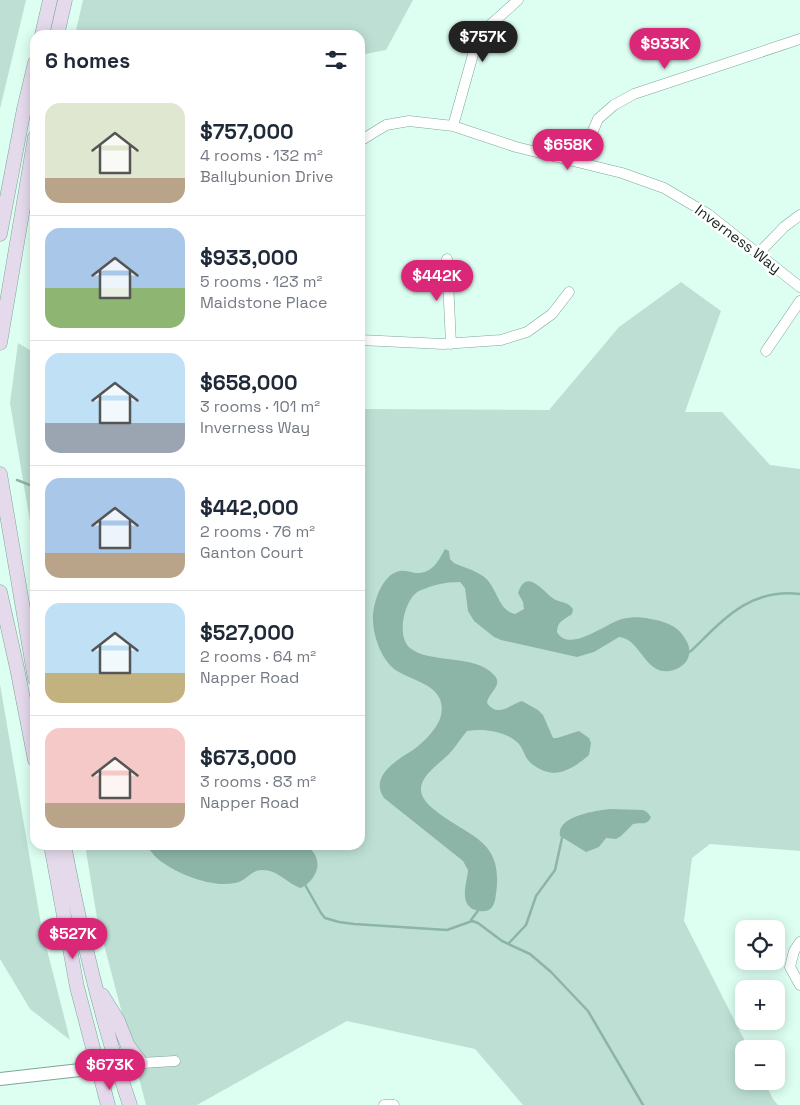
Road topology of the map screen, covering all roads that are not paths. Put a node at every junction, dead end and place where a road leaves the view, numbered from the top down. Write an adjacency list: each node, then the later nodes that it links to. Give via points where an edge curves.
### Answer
1 (50, 0): 4 (main road)
2 (65, 0): 5 (main road)
3 (518, 0): 8 (street, via 489,26 474,51)
4 (43, 30)
5 (58, 30)
6 (800, 39): 10 (street, via 634,94 614,105 598,119)
7 (30, 84): 13 (main road)
8 (453, 126): 9 (street, Inverness Way, via 409,121 386,125); 10 (street, Inverness Way, via 516,147)
9 (365, 138)
10 (580, 161): 14 (street, Inverness Way, via 664,188 708,214)
11 (30, 166): 20 (main road)
12 (800, 215): 14 (street)
13 (0, 234)
14 (758, 254): 16 (street, Inverness Way)
15 (447, 259): 21 (street)
16 (800, 287)
17 (569, 292): 21 (street, via 552,314 527,332 501,340)
18 (800, 301): 22 (street)
19 (365, 340): 21 (street)
20 (0, 343)
21 (451, 344)
22 (766, 351)
23 (0, 474): 25 (main road)
24 (0, 592): 26 (main road)
25 (30, 649)
26 (30, 734)
27 (52, 850): 34 (main road, via 71,960)
28 (65, 850): 30 (main road)
29 (800, 942): 31 (street, via 794,950 790,967)
30 (94, 982): 33 (main road, via 118,1021 128,1046); 35 (main road)
31 (800, 985)
32 (175, 1060): 33 (street)
33 (141, 1063): 35 (street)
34 (98, 1067): 35 (street); 36 (street); 37 (main road)
35 (117, 1068): 38 (main road)
36 (0, 1079)
37 (108, 1105)
38 (130, 1105)
39 (384, 1105): 40 (street)
40 (394, 1105)

